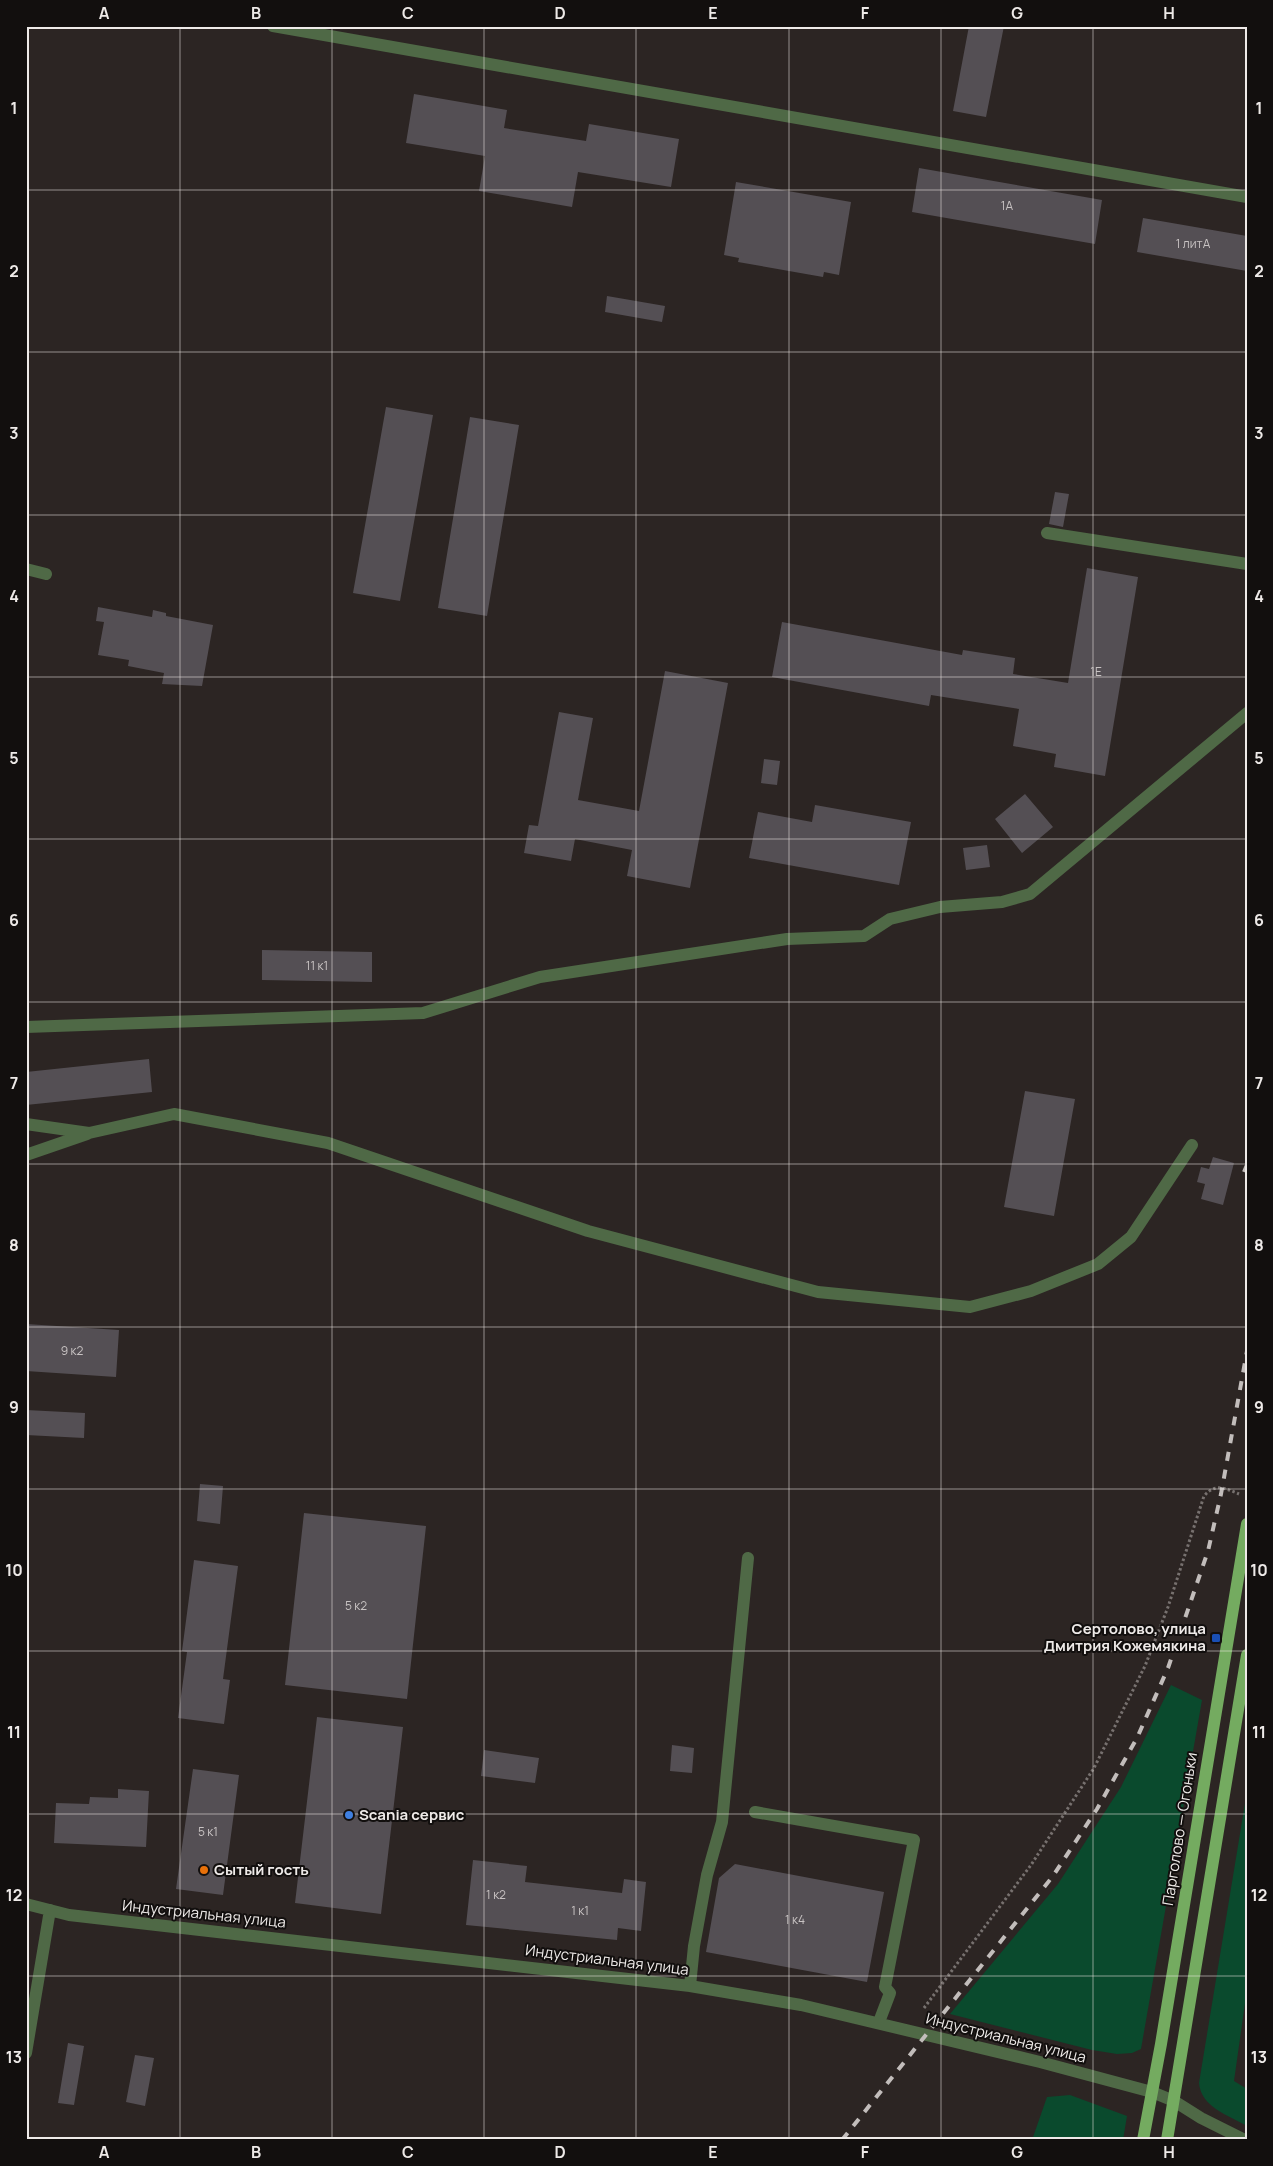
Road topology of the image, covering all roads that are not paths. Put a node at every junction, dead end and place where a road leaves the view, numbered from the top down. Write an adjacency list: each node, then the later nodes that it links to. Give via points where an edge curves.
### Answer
1 (273, 26): 2 (street)
2 (1247, 197)
3 (1047, 533): 4 (street)
4 (1247, 564)
5 (26, 569): 6 (street)
6 (46, 574)
7 (1247, 713): 8 (street, via 1030,894 1002,902 940,907 890,919 864,936 788,939 540,977 423,1013)
8 (26, 1027)
9 (26, 1124): 10 (street)
10 (89, 1133): 11 (street, via 174,1114 328,1143 588,1231 818,1292 970,1307 1031,1291 1098,1264 1130,1238); 12 (street)
11 (1192, 1145)
12 (26, 1155)
13 (1247, 1524): 14 (main road, Парголово — Огоньки)
14 (1245, 1546): 23 (main road, Парголово — Огоньки)
15 (748, 1558): 20 (street, via 722,1822 707,1874)
16 (1247, 1655): 24 (main road)
17 (754, 1812): 21 (street, via 914,1840 885,1987 890,1993)
18 (26, 1904): 19 (street, Индустриальная улица)
19 (50, 1910): 20 (street, Индустриальная улица, via 69,1915); 22 (street)
20 (690, 1986): 21 (street, Индустриальная улица, via 801,2004)
21 (879, 2022): 23 (street, Индустриальная улица)
22 (26, 2052)
23 (1152, 2092): 24 (street, Индустриальная улица); 25 (main road, Парголово — Огоньки)
24 (1174, 2101): 26 (main road); 27 (street, Индустриальная улица)
25 (1143, 2140)
26 (1167, 2140)
27 (1245, 2140)

